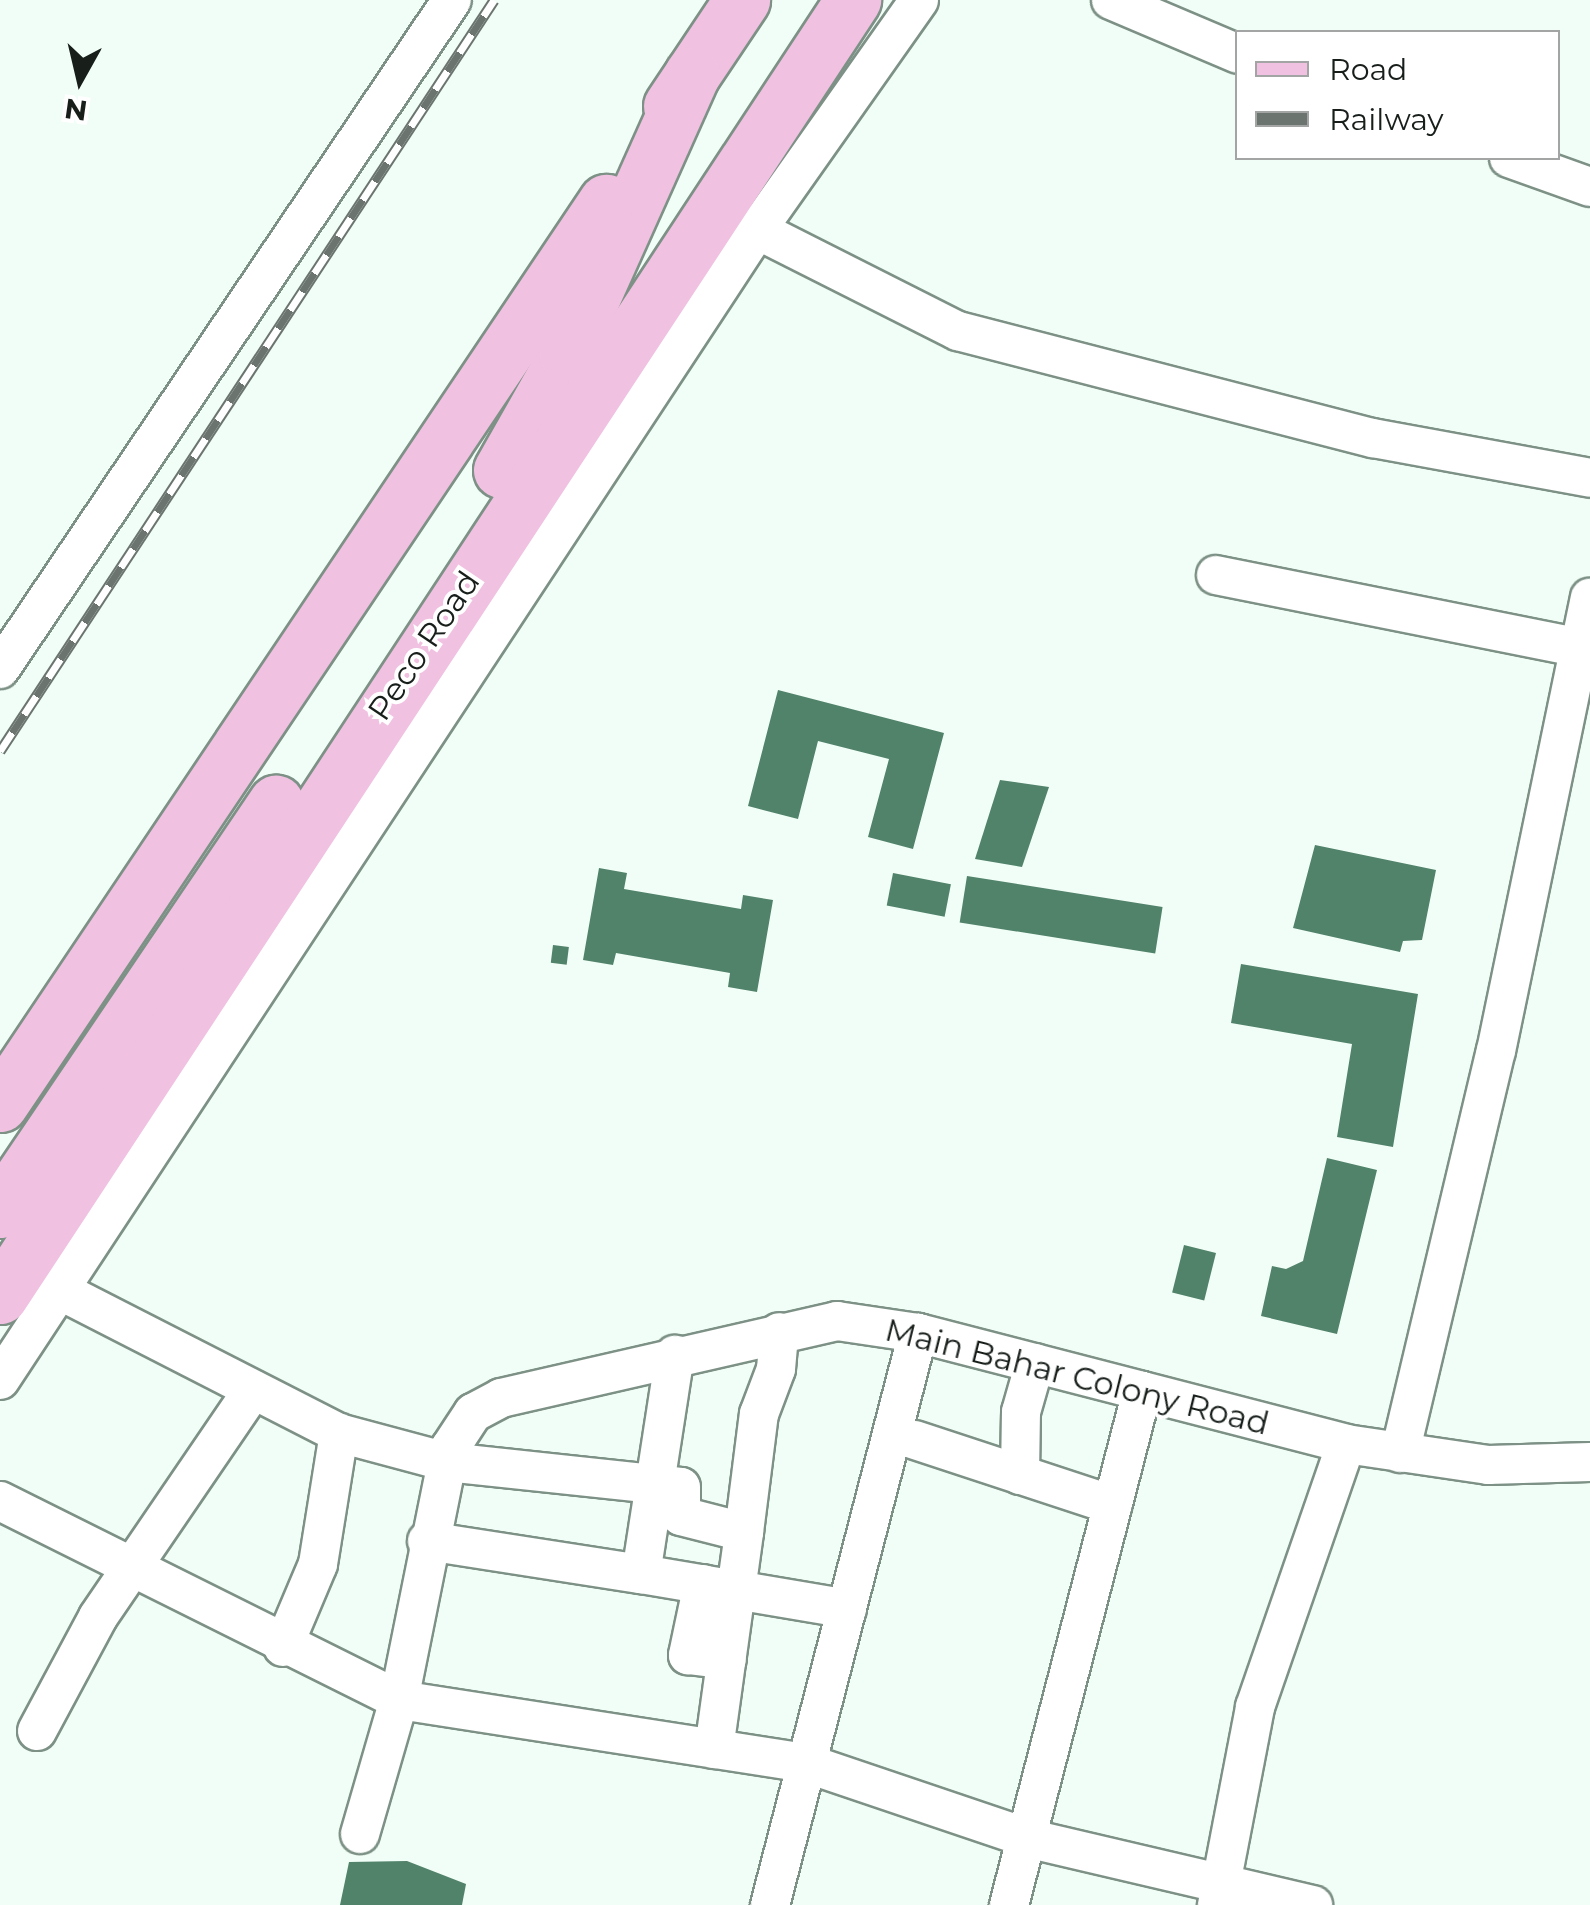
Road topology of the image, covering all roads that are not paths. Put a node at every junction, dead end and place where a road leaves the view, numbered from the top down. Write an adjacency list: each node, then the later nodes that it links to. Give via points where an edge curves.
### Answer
1 (452, 0): 15 (street)
2 (742, 0): 7 (main road)
3 (853, 0): 10 (main road, Peco Road)
4 (919, 0): 10 (street)
5 (1111, 0): 6 (street)
6 (1235, 53)
7 (692, 76): 18 (main road); 19 (main road, via 567,354 495,480)
8 (1514, 160): 9 (street)
9 (1590, 187)
10 (736, 219): 11 (street, via 958,330 1372,438); 16 (main road, Peco Road); 17 (street)
11 (1590, 478)
12 (1216, 575): 14 (street)
13 (1590, 598): 14 (street)
14 (1585, 649): 32 (street)
15 (0, 669)
16 (346, 764): 17 (street); 21 (main road, Peco Road)
17 (390, 796): 20 (street)
18 (0, 1104)
19 (0, 1210)
20 (61, 1291): 26 (street); 27 (street)
21 (0, 1296)
22 (779, 1332): 23 (street, Main Bahar Colony Road, via 838,1321); 24 (street, Main Bahar Colony Road); 39 (street, via 776,1369 759,1414)
23 (918, 1332): 25 (street, Main Bahar Colony Road); 44 (street)
24 (675, 1355): 33 (street, Main Bahar Colony Road, via 500,1398 472,1414); 36 (street)
25 (1035, 1363): 28 (street, Main Bahar Colony Road); 35 (street, via 1022,1412)
26 (0, 1380)
27 (253, 1390): 29 (street); 41 (street)
28 (1142, 1391): 31 (street, Main Bahar Colony Road); 38 (street)
29 (339, 1433): 33 (street); 45 (street, via 318,1564)
30 (915, 1440): 35 (street)
31 (1346, 1444): 32 (street, Main Bahar Colony Road); 52 (street, via 1255,1706)
32 (1400, 1453): 34 (street, Main Bahar Colony Road, via 1488,1465)
33 (447, 1462): 36 (street); 40 (street, Main Bahar Colony Road)
34 (1590, 1462)
35 (1020, 1474): 38 (street)
36 (654, 1486): 39 (street, via 681,1488 681,1516); 42 (street)
37 (0, 1501): 41 (street)
38 (1113, 1505): 51 (street)
39 (744, 1532): 43 (street)
40 (427, 1541): 42 (street); 46 (street, Main Bahar Colony Road)
41 (134, 1570): 45 (street); 47 (street, via 98,1617)
42 (641, 1574): 43 (street)
43 (722, 1587): 44 (street); 48 (street, via 727,1660)
44 (846, 1609): 49 (street)
45 (283, 1647): 46 (street)
46 (399, 1700): 48 (street); 50 (street, Main Bahar Colony Road)
47 (37, 1731)
48 (714, 1750): 49 (street)
49 (806, 1763): 51 (street); 53 (street)
50 (360, 1834)
51 (1027, 1838): 52 (street); 54 (street)
52 (1218, 1896): 55 (street)
53 (770, 1905)
54 (1009, 1905)
55 (1313, 1905)

